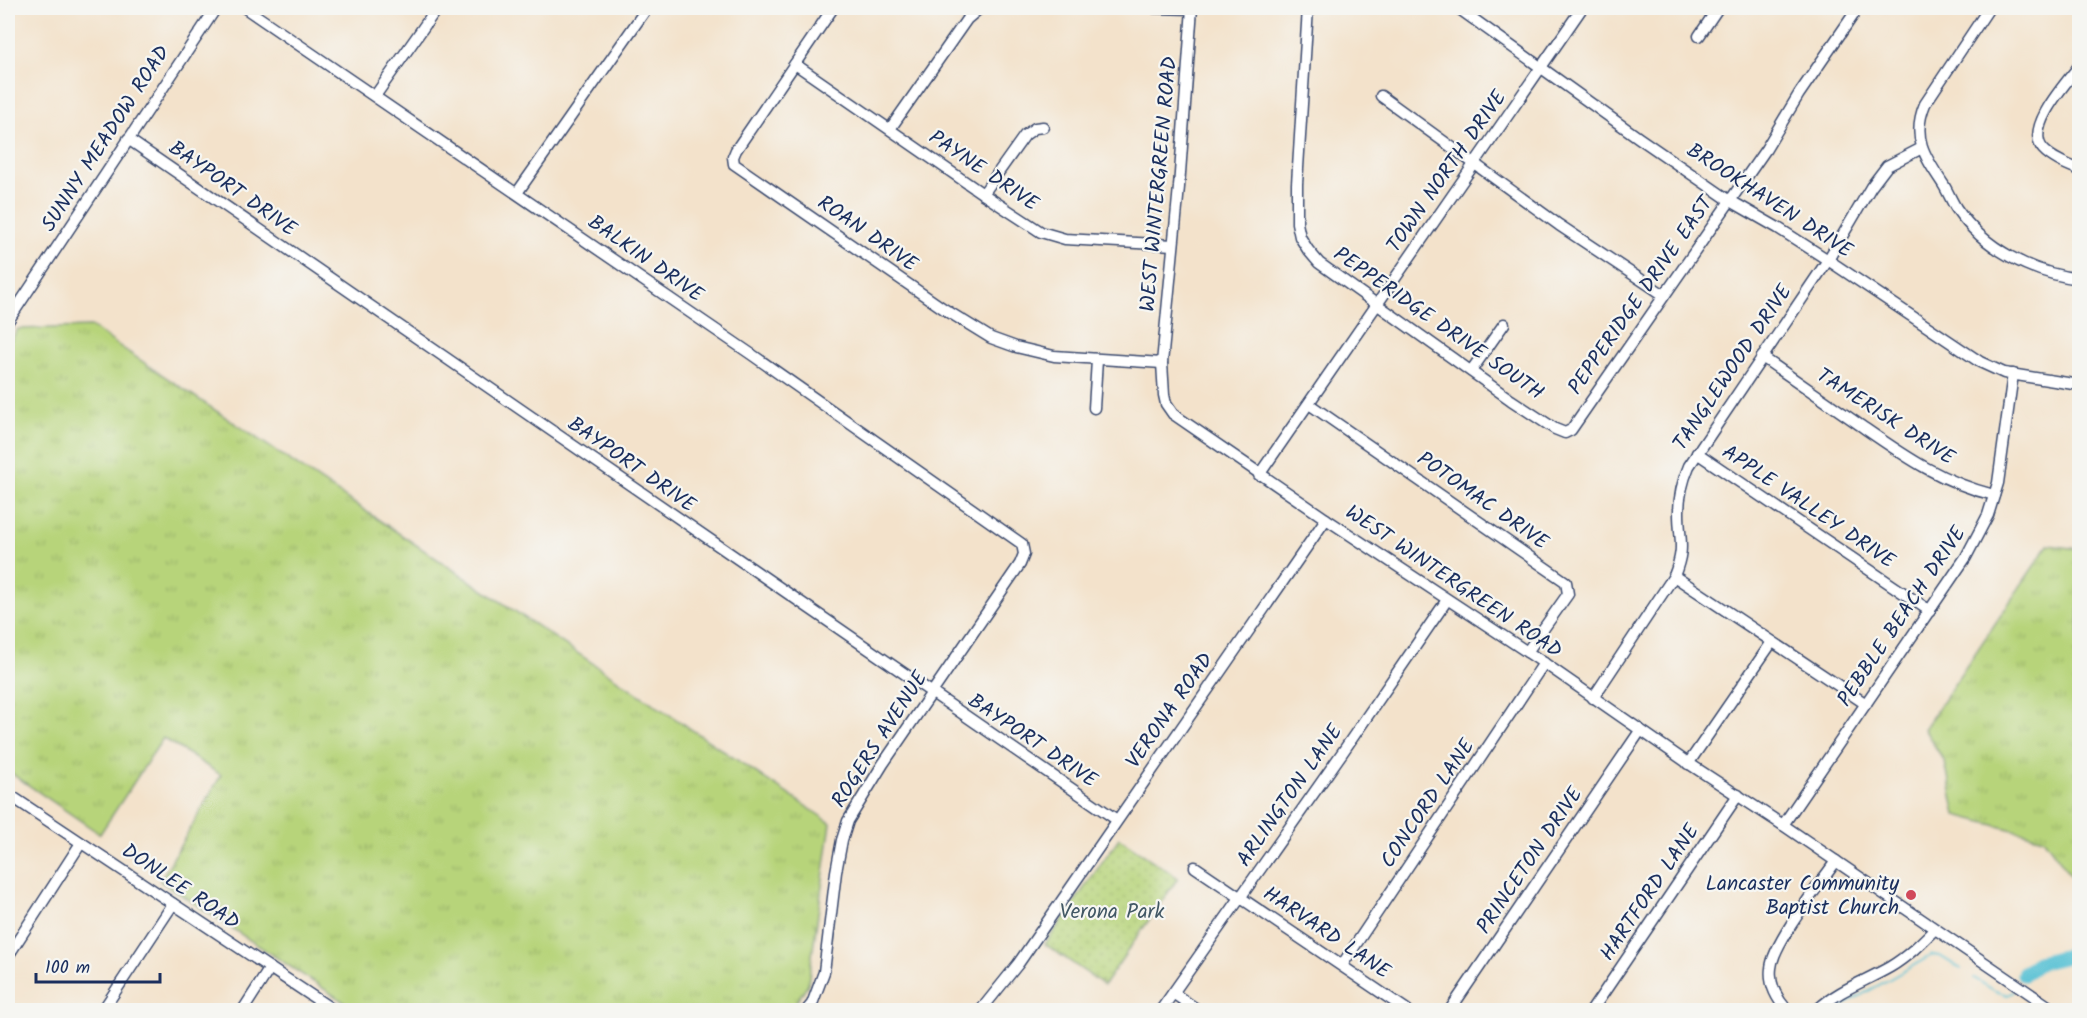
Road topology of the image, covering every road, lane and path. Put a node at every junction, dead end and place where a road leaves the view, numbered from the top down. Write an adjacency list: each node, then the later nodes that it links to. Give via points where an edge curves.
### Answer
1 (216, 8): 23 (street, SUNNY MEADOW ROAD)
2 (245, 8): 19 (street, BALKIN DRIVE)
3 (436, 8): 19 (street)
4 (647, 8): 27 (street)
5 (833, 8): 16 (street, ROAN DRIVE)
6 (980, 8): 22 (street, via 967,18)
7 (1154, 8): 8 (street)
8 (1192, 8): 30 (street, WEST WINTERGREEN ROAD)
9 (1308, 8): 34 (street, PEPPERIDGE DRIVE SOUTH, via 1297,184 1298,231 1313,257)
10 (1458, 8): 18 (street, BROOKHAVEN DRIVE)
11 (1582, 8): 18 (street, TOWN NORTH DRIVE)
12 (1718, 8): 15 (street)
13 (1858, 8): 29 (street, PEPPERIDGE DRIVE EAST)
14 (1989, 8): 24 (street, via 1925,104 1919,120)
15 (1699, 36)
16 (795, 64): 22 (street, PAYNE DRIVE); 38 (street, ROAN DRIVE, via 736,150 734,164 991,338 1054,357)
17 (2079, 64): 26 (street, via 2042,117 2038,134 2044,150)
18 (1541, 67): 25 (street, TOWN NORTH DRIVE); 29 (street, BROOKHAVEN DRIVE)
19 (375, 96): 27 (street, BALKIN DRIVE)
20 (1380, 96): 25 (street)
21 (1043, 127): 28 (street, via 1025,135)
22 (890, 129): 28 (street, PAYNE DRIVE)
23 (128, 139): 35 (street, SUNNY MEADOW ROAD); 57 (street, BAYPORT DRIVE)
24 (1922, 147): 31 (street, TANGLEWOOD DRIVE, via 1887,166); 32 (street, via 1957,209 1976,231 2027,266)
25 (1475, 163): 33 (street); 34 (street, TOWN NORTH DRIVE)
26 (2079, 170)
27 (517, 193): 50 (street, BALKIN DRIVE)
28 (983, 194): 30 (street, PAYNE DRIVE, via 1052,235)
29 (1729, 200): 31 (street, BROOKHAVEN DRIVE); 33 (street, PEPPERIDGE DRIVE EAST)
30 (1173, 245): 39 (street, WEST WINTERGREEN ROAD)
31 (1828, 260): 37 (street, TANGLEWOOD DRIVE); 41 (street, BROOKHAVEN DRIVE, via 1980,362)
32 (2079, 279)
33 (1664, 295): 45 (street, PEPPERIDGE DRIVE EAST)
34 (1377, 304): 40 (street, PEPPERIDGE DRIVE SOUTH); 43 (street, TOWN NORTH DRIVE)
35 (8, 321)
36 (1504, 324): 40 (street)
37 (1762, 357): 46 (street, TANGLEWOOD DRIVE); 48 (street, TAMERISK DRIVE, via 1932,473)
38 (1097, 360): 39 (street, ROAN DRIVE); 44 (street)
39 (1162, 363): 47 (street, WEST WINTERGREEN ROAD, via 1164,395 1173,414)
40 (1471, 371): 45 (street, PEPPERIDGE DRIVE SOUTH, via 1561,432)
41 (2013, 374): 42 (street, BROOKHAVEN DRIVE); 48 (street, PEBBLE BEACH DRIVE)
42 (2079, 385)
43 (1309, 404): 47 (street, TOWN NORTH DRIVE); 55 (street, POTOMAC DRIVE, via 1566,582 1568,594)
44 (1094, 408)
45 (1574, 426)
46 (1697, 453): 51 (street, TANGLEWOOD DRIVE, via 1681,492 1682,546); 53 (street, APPLE VALLEY DRIVE)
47 (1259, 475): 49 (street, WEST WINTERGREEN ROAD)
48 (1994, 495): 53 (street, PEBBLE BEACH DRIVE, via 1979,535)
49 (1326, 519): 52 (street, WEST WINTERGREEN ROAD); 64 (street, VERONA ROAD)
50 (1022, 544): 57 (street, ROGERS AVENUE, via 1020,564)
51 (1674, 576): 54 (street); 58 (street, TANGLEWOOD DRIVE)
52 (1447, 600): 55 (street, WEST WINTERGREEN ROAD); 69 (street, ARLINGTON LANE)
53 (1930, 611): 59 (street, PEBBLE BEACH DRIVE)
54 (1772, 642): 59 (street); 61 (street)
55 (1527, 652): 56 (street, WEST WINTERGREEN ROAD)
56 (1544, 663): 58 (street, WEST WINTERGREEN ROAD); 73 (street, CONCORD LANE)
57 (932, 694): 64 (street, BAYPORT DRIVE); 79 (street, ROGERS AVENUE, via 848,821 836,872 824,972)
58 (1593, 698): 60 (street, WEST WINTERGREEN ROAD)
59 (1866, 704): 65 (street, PEBBLE BEACH DRIVE)
60 (1640, 730): 61 (street, WEST WINTERGREEN ROAD); 84 (street, PRINCETON DRIVE)
61 (1689, 764): 63 (street, WEST WINTERGREEN ROAD)
62 (8, 794): 66 (street, DONLEE ROAD)
63 (1738, 795): 65 (street, WEST WINTERGREEN ROAD); 85 (street, HARTFORD LANE)
64 (1117, 820): 80 (street, VERONA ROAD)
65 (1783, 825): 67 (street, WEST WINTERGREEN ROAD)
66 (81, 843): 70 (street, DONLEE ROAD); 72 (street)
67 (1836, 861): 71 (street, WEST WINTERGREEN ROAD); 86 (street, via 1773,956 1772,983)
68 (1195, 867): 69 (street, HARVARD LANE)
69 (1241, 897): 73 (street, HARVARD LANE); 75 (street, ARLINGTON LANE)
70 (173, 904): 74 (street, DONLEE ROAD); 76 (street)
71 (1934, 930): 87 (street, via 1905,958 1843,990); 88 (street, WEST WINTERGREEN ROAD)
72 (9, 951)
73 (1341, 965): 83 (street, HARVARD LANE)
74 (270, 969): 77 (street); 78 (street, DONLEE ROAD)
75 (1173, 993): 81 (street, ARLINGTON LANE); 82 (street)
76 (103, 1011)
77 (243, 1011)
78 (333, 1011)
79 (807, 1011)
80 (981, 1011)
81 (1161, 1011)
82 (1198, 1011)
83 (1407, 1011)
84 (1450, 1011)
85 (1592, 1011)
86 (1787, 1011)
87 (1817, 1011)
88 (2054, 1011)

